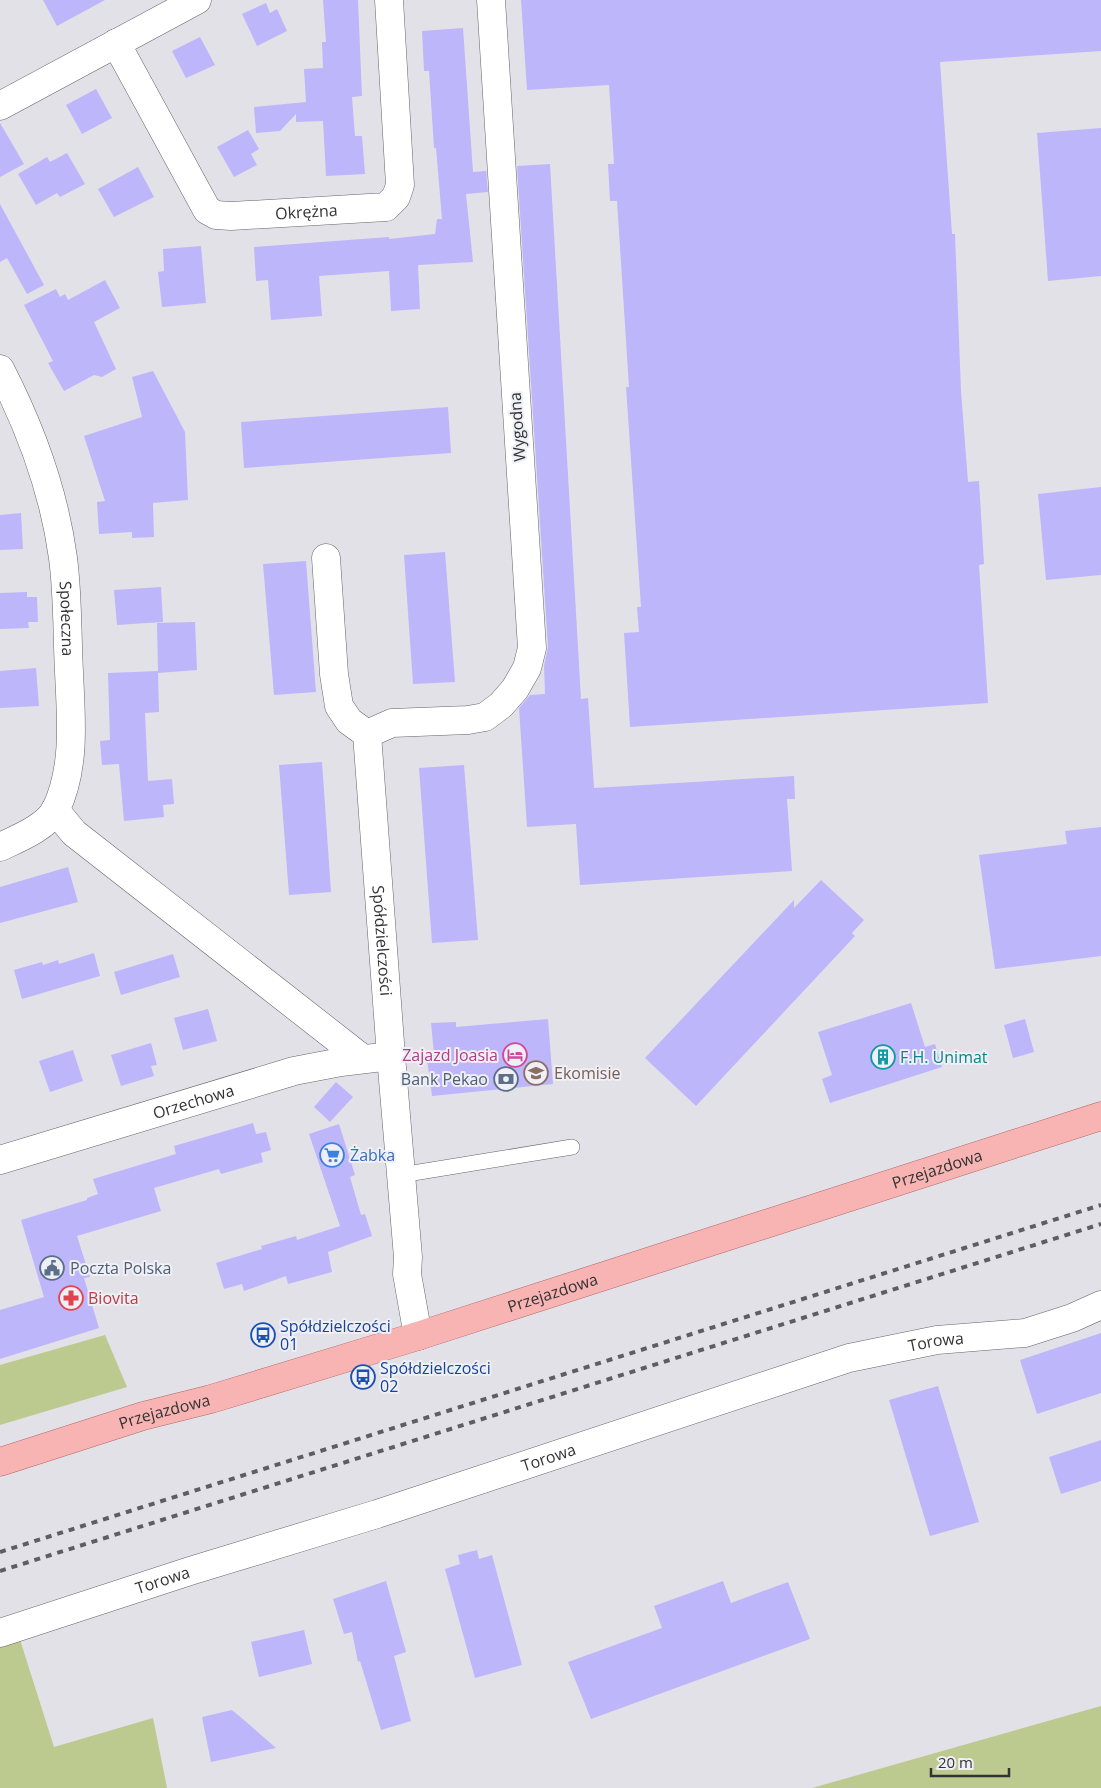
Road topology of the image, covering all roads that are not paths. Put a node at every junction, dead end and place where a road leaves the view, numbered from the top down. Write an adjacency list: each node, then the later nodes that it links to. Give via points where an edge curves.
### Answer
1 (197, 0): 4 (street)
2 (389, 0): 4 (street, Okrężna, via 400,185 396,197 386,206 231,216 216,215 206,210)
3 (491, 0): 8 (street, Wygodna, via 532,648 527,668 514,689 502,705 485,717 392,723)
4 (116, 43): 5 (street)
5 (0, 106)
6 (0, 369): 9 (street, Społeczna, via 35,444 50,494 63,559 72,737)
7 (326, 558): 8 (street, via 339,706 349,721)
8 (367, 734): 11 (street, Spółdzielczości)
9 (55, 810): 10 (street, via 42,824); 12 (street, via 74,833)
10 (0, 847)
11 (391, 1056): 12 (street, Orzechowa); 16 (street, Spółdzielczości)
12 (363, 1059): 15 (street, Orzechowa, via 294,1072)
13 (1101, 1116): 18 (main road, Przejazdowa)
14 (572, 1147): 16 (lane)
15 (0, 1160)
16 (400, 1175): 18 (street, Spółdzielczości, via 407,1274)
17 (1101, 1305): 20 (street, Torowa, via 1026,1333 937,1340 849,1358 377,1514)
18 (418, 1336): 19 (main road, Przejazdowa, via 211,1399 143,1416)
19 (0, 1462)
20 (0, 1632)

